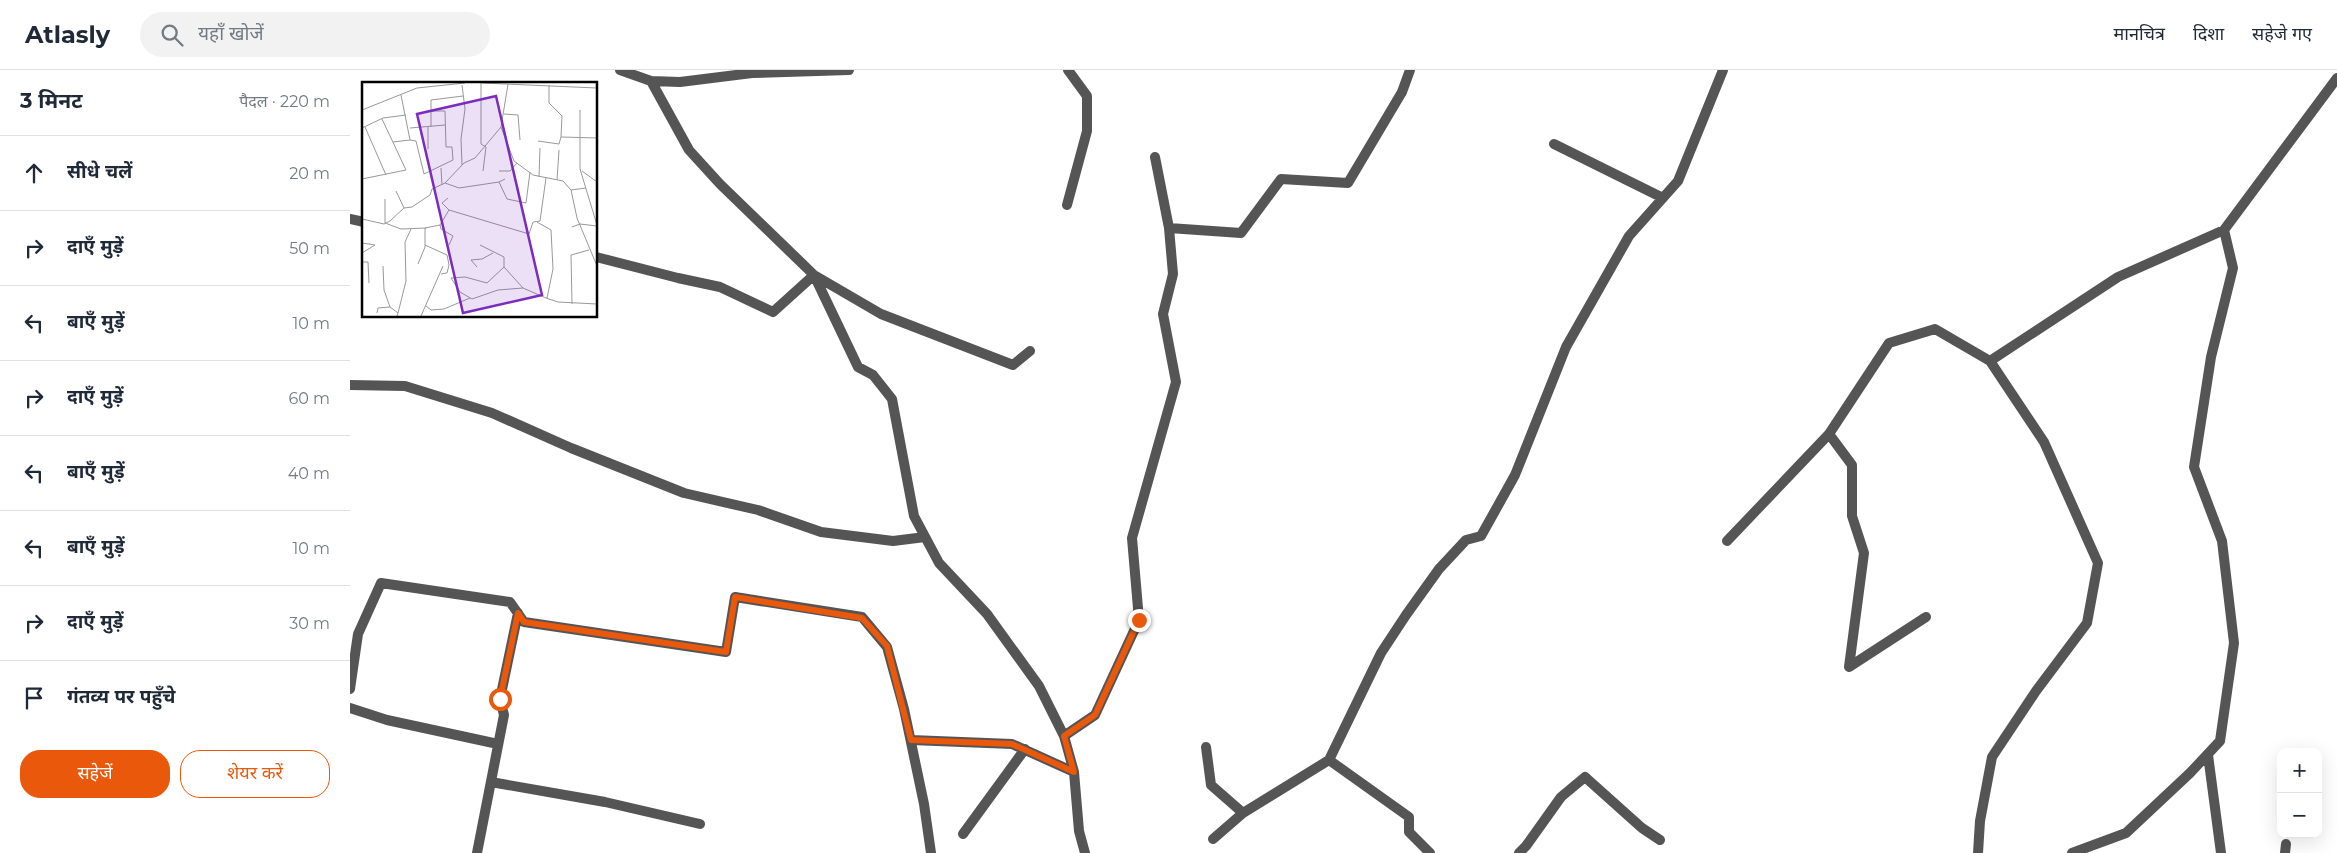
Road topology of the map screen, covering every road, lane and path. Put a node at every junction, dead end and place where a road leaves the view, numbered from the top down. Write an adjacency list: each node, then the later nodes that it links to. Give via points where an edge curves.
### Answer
1 (620, 70): 7 (street)
2 (849, 70): 7 (street, via 752,73 680,82)
3 (1068, 70): 11 (street, via 1086,96 1087,131)
4 (1410, 70): 12 (street, via 1402,92 1348,184 1281,179 1241,234)
5 (1723, 70): 10 (street, via 1678,181)
6 (2337, 78): 13 (street)
7 (651, 81): 15 (street, via 689,150)
8 (1554, 144): 10 (street)
9 (1155, 157): 12 (street)
10 (1663, 198): 32 (street, via 1629,236 1566,347 1515,475 1481,536 1466,540 1439,569 1406,615 1382,652)
11 (1067, 205)
12 (1169, 228): 26 (street, via 1173,274 1163,314 1176,382 1132,538 1139,620 1095,715)
13 (2224, 230): 17 (street, via 2118,277); 31 (street, via 2233,268 2211,357 2194,467 2222,540 2234,643 2220,741)
14 (598, 258): 15 (street, via 720,287 773,312)
15 (814, 275): 16 (street, via 881,314 1013,365); 20 (street, via 858,367 873,375 892,399 914,516)
16 (1030, 351)
17 (1990, 361): 19 (street, via 1935,329 1889,343); 45 (street, via 2044,442 2098,564 2087,623 1992,757 1980,821)
18 (350, 385): 20 (street, via 405,386 475,407 684,494 758,510 821,532 893,541)
19 (1829, 434): 21 (street); 23 (street, via 1852,464 1852,516 1864,553 1848,666)
20 (925, 537): 26 (street, via 939,563 987,614 1039,686)
21 (1727, 541)
22 (518, 613): 24 (street, via 510,602 381,583 358,634); 27 (street, via 524,622 726,652 735,597 862,618 887,646); 28 (street, via 500,699 504,715)
23 (1926, 617)
24 (350, 689)
25 (350, 708): 28 (street, via 387,720)
26 (1064, 736): 33 (street)
27 (911, 740): 30 (street, via 1012,744); 41 (street)
28 (498, 744): 34 (street)
29 (1206, 747): 35 (street, via 1210,785)
30 (1024, 749): 33 (street); 37 (street)
31 (2208, 754): 46 (street, via 2126,833); 47 (street)
32 (1329, 760): 35 (street); 43 (street, via 1409,817 1409,832)
33 (1074, 772): 42 (street, via 1079,831)
34 (491, 782): 36 (street, via 605,802); 40 (street)
35 (1243, 813): 38 (street)
36 (700, 824)
37 (963, 834)
38 (1213, 839)
39 (1660, 840): 44 (street, via 1584,777 1561,798)
40 (477, 853)
41 (931, 853)
42 (1085, 853)
43 (1430, 853)
44 (1519, 853)
45 (1978, 853)
46 (2072, 853)
47 (2221, 853)

